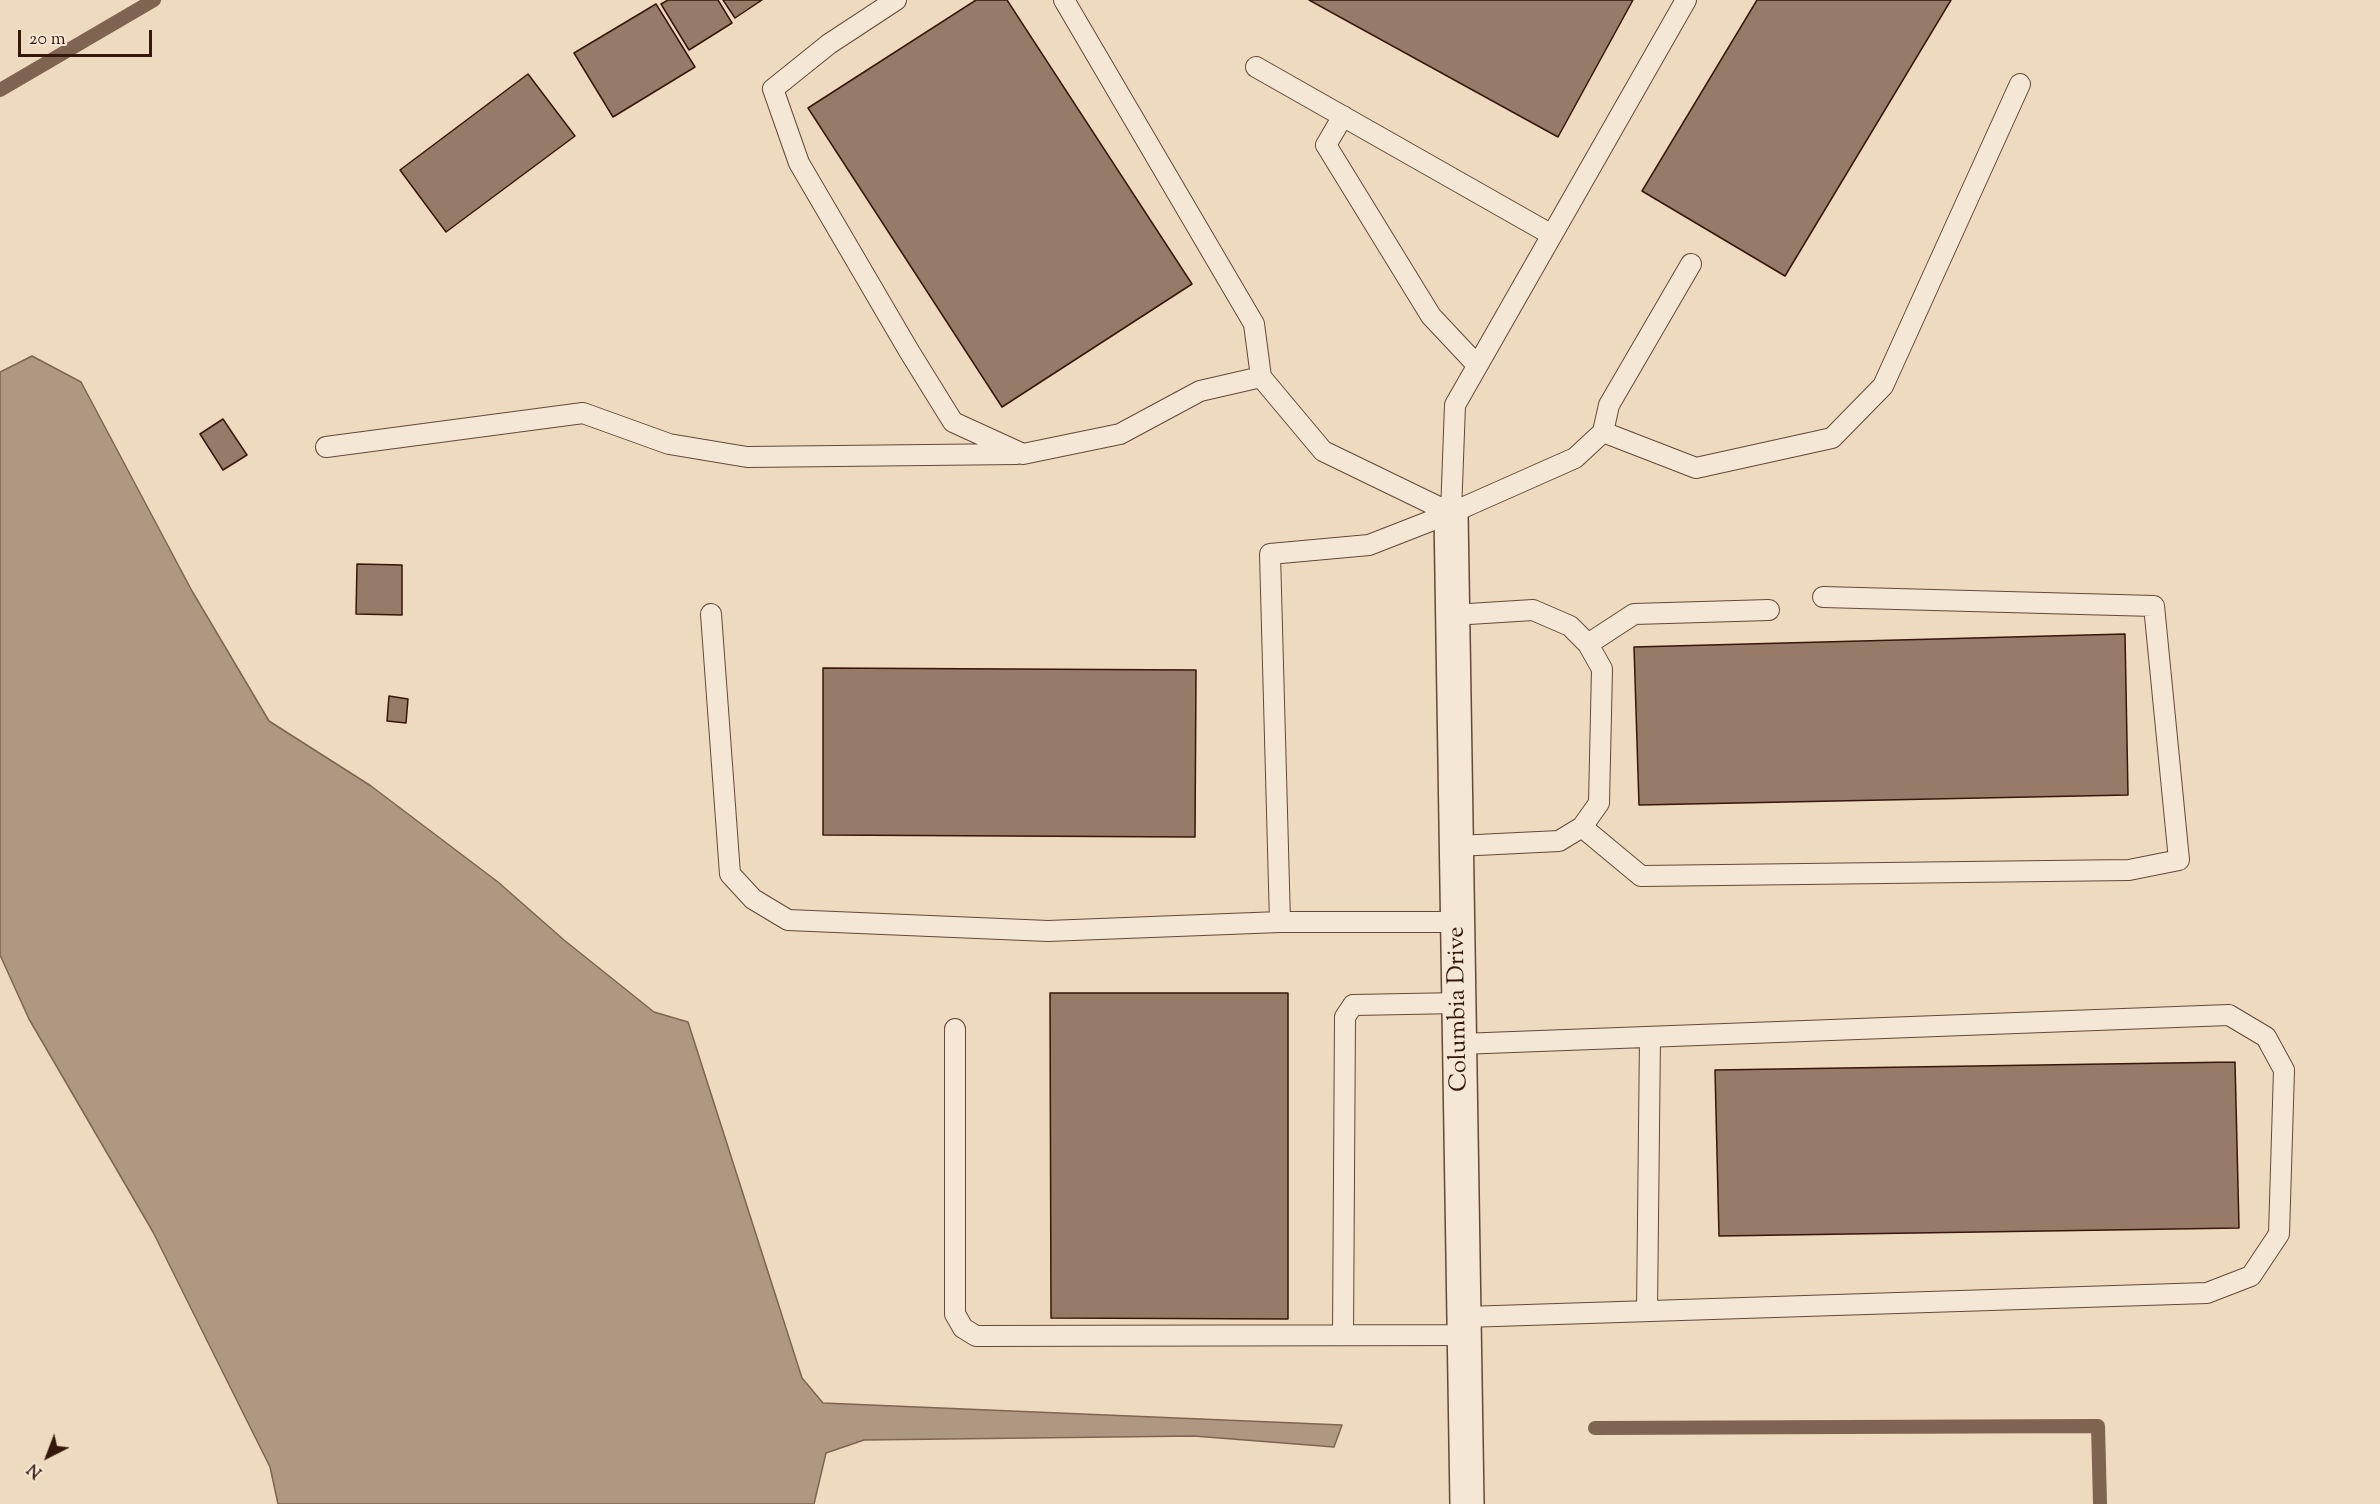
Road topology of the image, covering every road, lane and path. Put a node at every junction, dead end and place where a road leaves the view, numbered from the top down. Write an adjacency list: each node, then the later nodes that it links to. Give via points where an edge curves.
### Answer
1 (896, 0): 13 (lane, via 829,44 773,89 799,163 953,422)
2 (1064, 0): 10 (lane, via 1254,324)
3 (1686, 0): 7 (lane)
4 (1256, 67): 6 (lane)
5 (2020, 84): 11 (lane, via 1883,386 1832,438 1696,468)
6 (1342, 116): 7 (lane); 9 (lane, via 1326,145 1431,316)
7 (1552, 235): 9 (lane)
8 (1691, 264): 11 (lane, via 1609,405)
9 (1477, 365): 14 (lane, via 1455,405)
10 (1261, 377): 13 (lane, via 1200,391 1120,434); 14 (lane, via 1323,451)
11 (1603, 432): 14 (lane, via 1575,458)
12 (326, 447): 13 (lane, via 583,413 669,444 747,457)
13 (1023, 454)
14 (1452, 513): 18 (street, Columbia Drive); 22 (lane, via 1370,545 1270,554)
15 (1823, 597): 20 (lane, via 2154,606 2179,860 2129,870 1641,876)
16 (1770, 610): 19 (lane, via 1634,614)
17 (711, 614): 22 (lane, via 730,874 753,898 788,920 1048,931)
18 (1453, 615): 19 (lane, via 1533,610 1570,626); 21 (street, Columbia Drive)
19 (1588, 644): 20 (lane, via 1602,669 1599,803)
20 (1582, 827): 21 (lane, via 1558,841)
21 (1457, 846): 23 (street, Columbia Drive)
22 (1280, 922): 23 (lane)
23 (1458, 922): 24 (street, Columbia Drive)
24 (1460, 1003): 27 (street, Columbia Drive); 30 (lane, via 1353,1005 1345,1017)
25 (955, 1029): 30 (lane, via 955,1314 963,1328 976,1336)
26 (1650, 1038): 27 (lane); 28 (lane); 28 (lane, via 2229,1015 2266,1037 2284,1070 2279,1234 2251,1276 2207,1293)
27 (1460, 1044): 29 (street, Columbia Drive)
28 (1647, 1311): 29 (lane)
29 (1465, 1326): 30 (lane); 31 (street, Columbia Drive)
30 (1343, 1335)
31 (1467, 1504)

